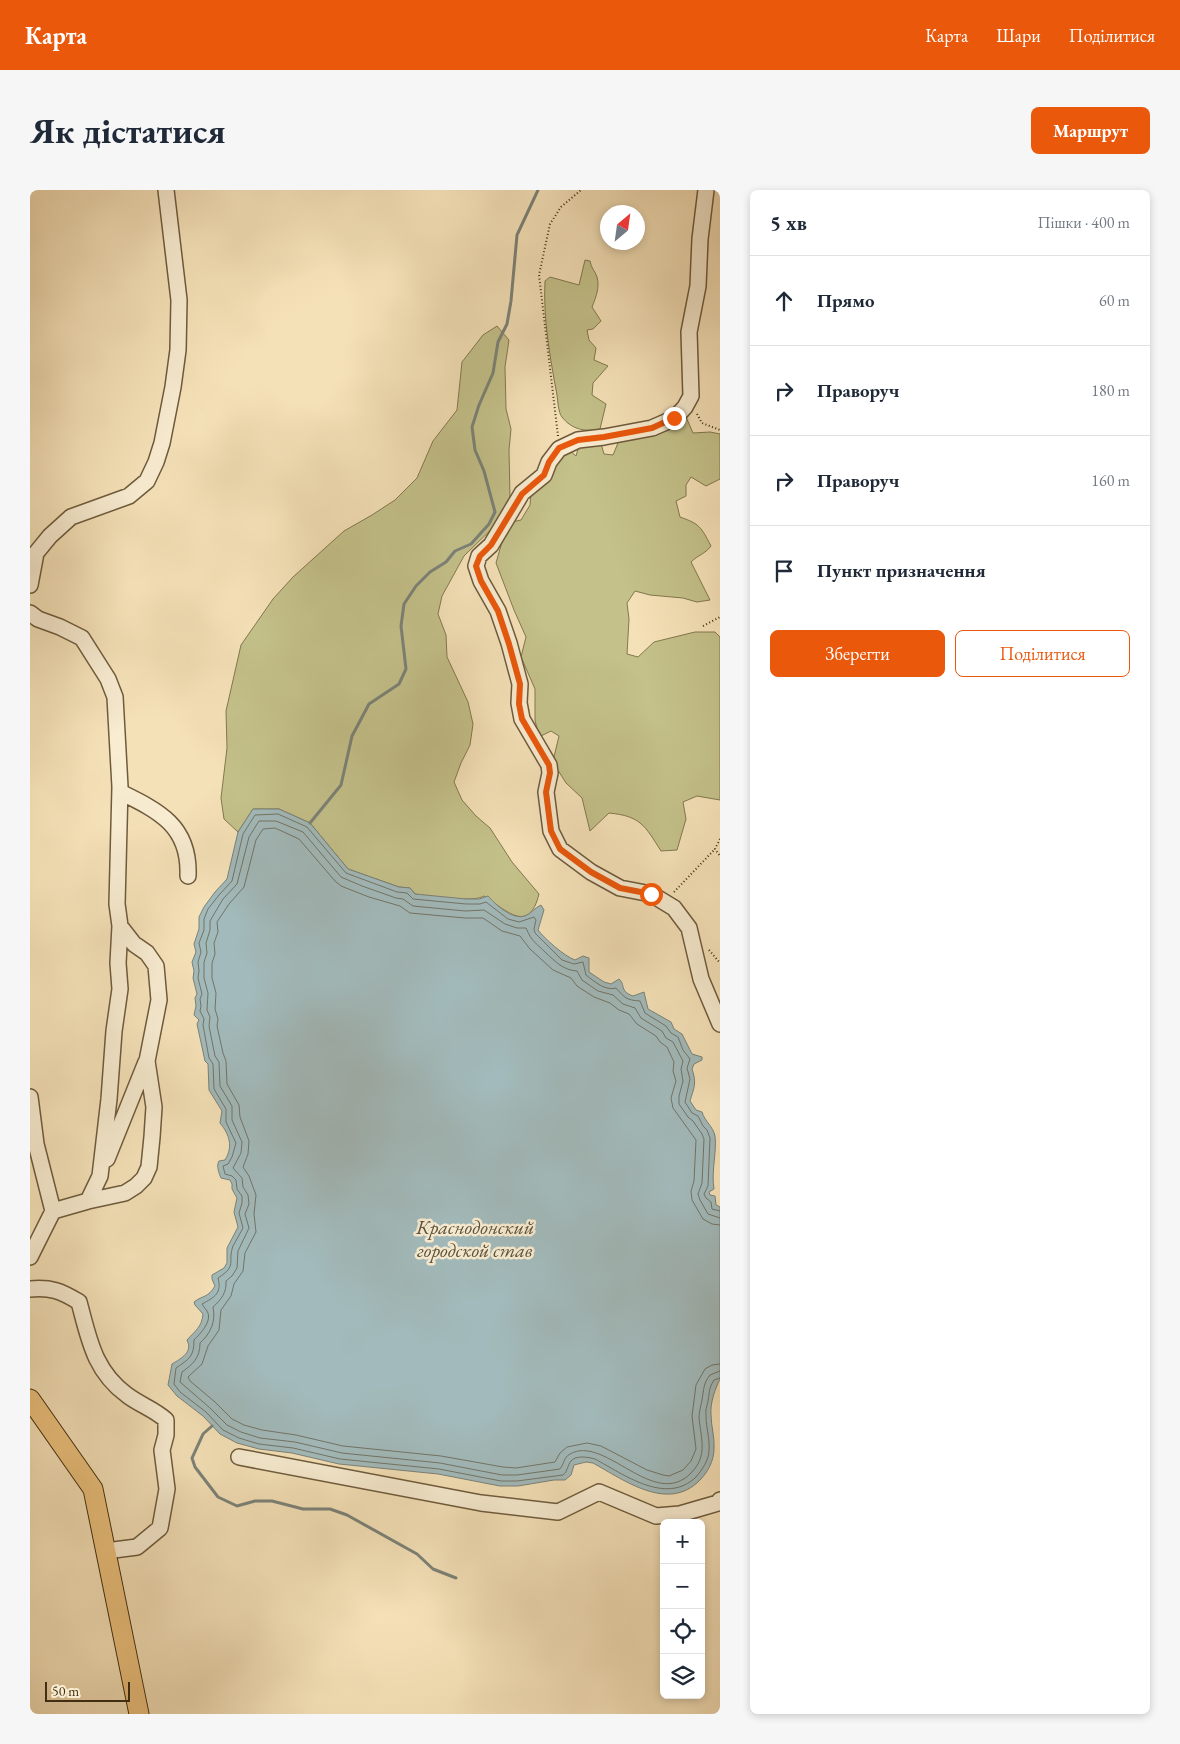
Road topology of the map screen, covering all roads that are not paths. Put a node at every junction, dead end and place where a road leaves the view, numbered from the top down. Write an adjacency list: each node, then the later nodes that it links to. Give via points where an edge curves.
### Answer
1 (166, 190): 3 (street, via 179,300 178,350 168,415 156,462 147,481 129,496 71,517 50,536 36,553)
2 (706, 190): 8 (street, via 698,286 689,332 691,396 685,407 674,418 652,428 578,440 559,448 544,475 522,494 476,566 498,611 509,644 520,684 522,719 549,765 546,792 551,831 560,849 620,888 651,894 674,908 689,928 701,979)
3 (30, 585)
4 (30, 613): 5 (street, via 82,638 108,679 115,697)
5 (120, 792): 6 (street, via 149,806 169,821 189,858); 7 (street, via 117,904)
6 (188, 876)
7 (120, 926): 9 (street, via 156,966 159,1000); 11 (street, via 120,989)
8 (720, 1024)
9 (146, 1061): 11 (street); 12 (street, via 154,1107 144,1178 125,1193)
10 (30, 1097): 13 (street, via 36,1144)
11 (100, 1176): 12 (street)
12 (88, 1201): 13 (street)
13 (54, 1211): 14 (street)
14 (30, 1258)
15 (30, 1289): 19 (street, via 48,1288 63,1292 79,1302 88,1340 97,1361 113,1384 166,1420 162,1450 167,1489 160,1528 137,1547)
16 (30, 1398): 19 (main road, via 93,1489)
17 (240, 1457): 18 (street, via 480,1503 558,1512 599,1492 656,1516 680,1514)
18 (720, 1500)
19 (106, 1551): 20 (main road)
20 (139, 1714)

